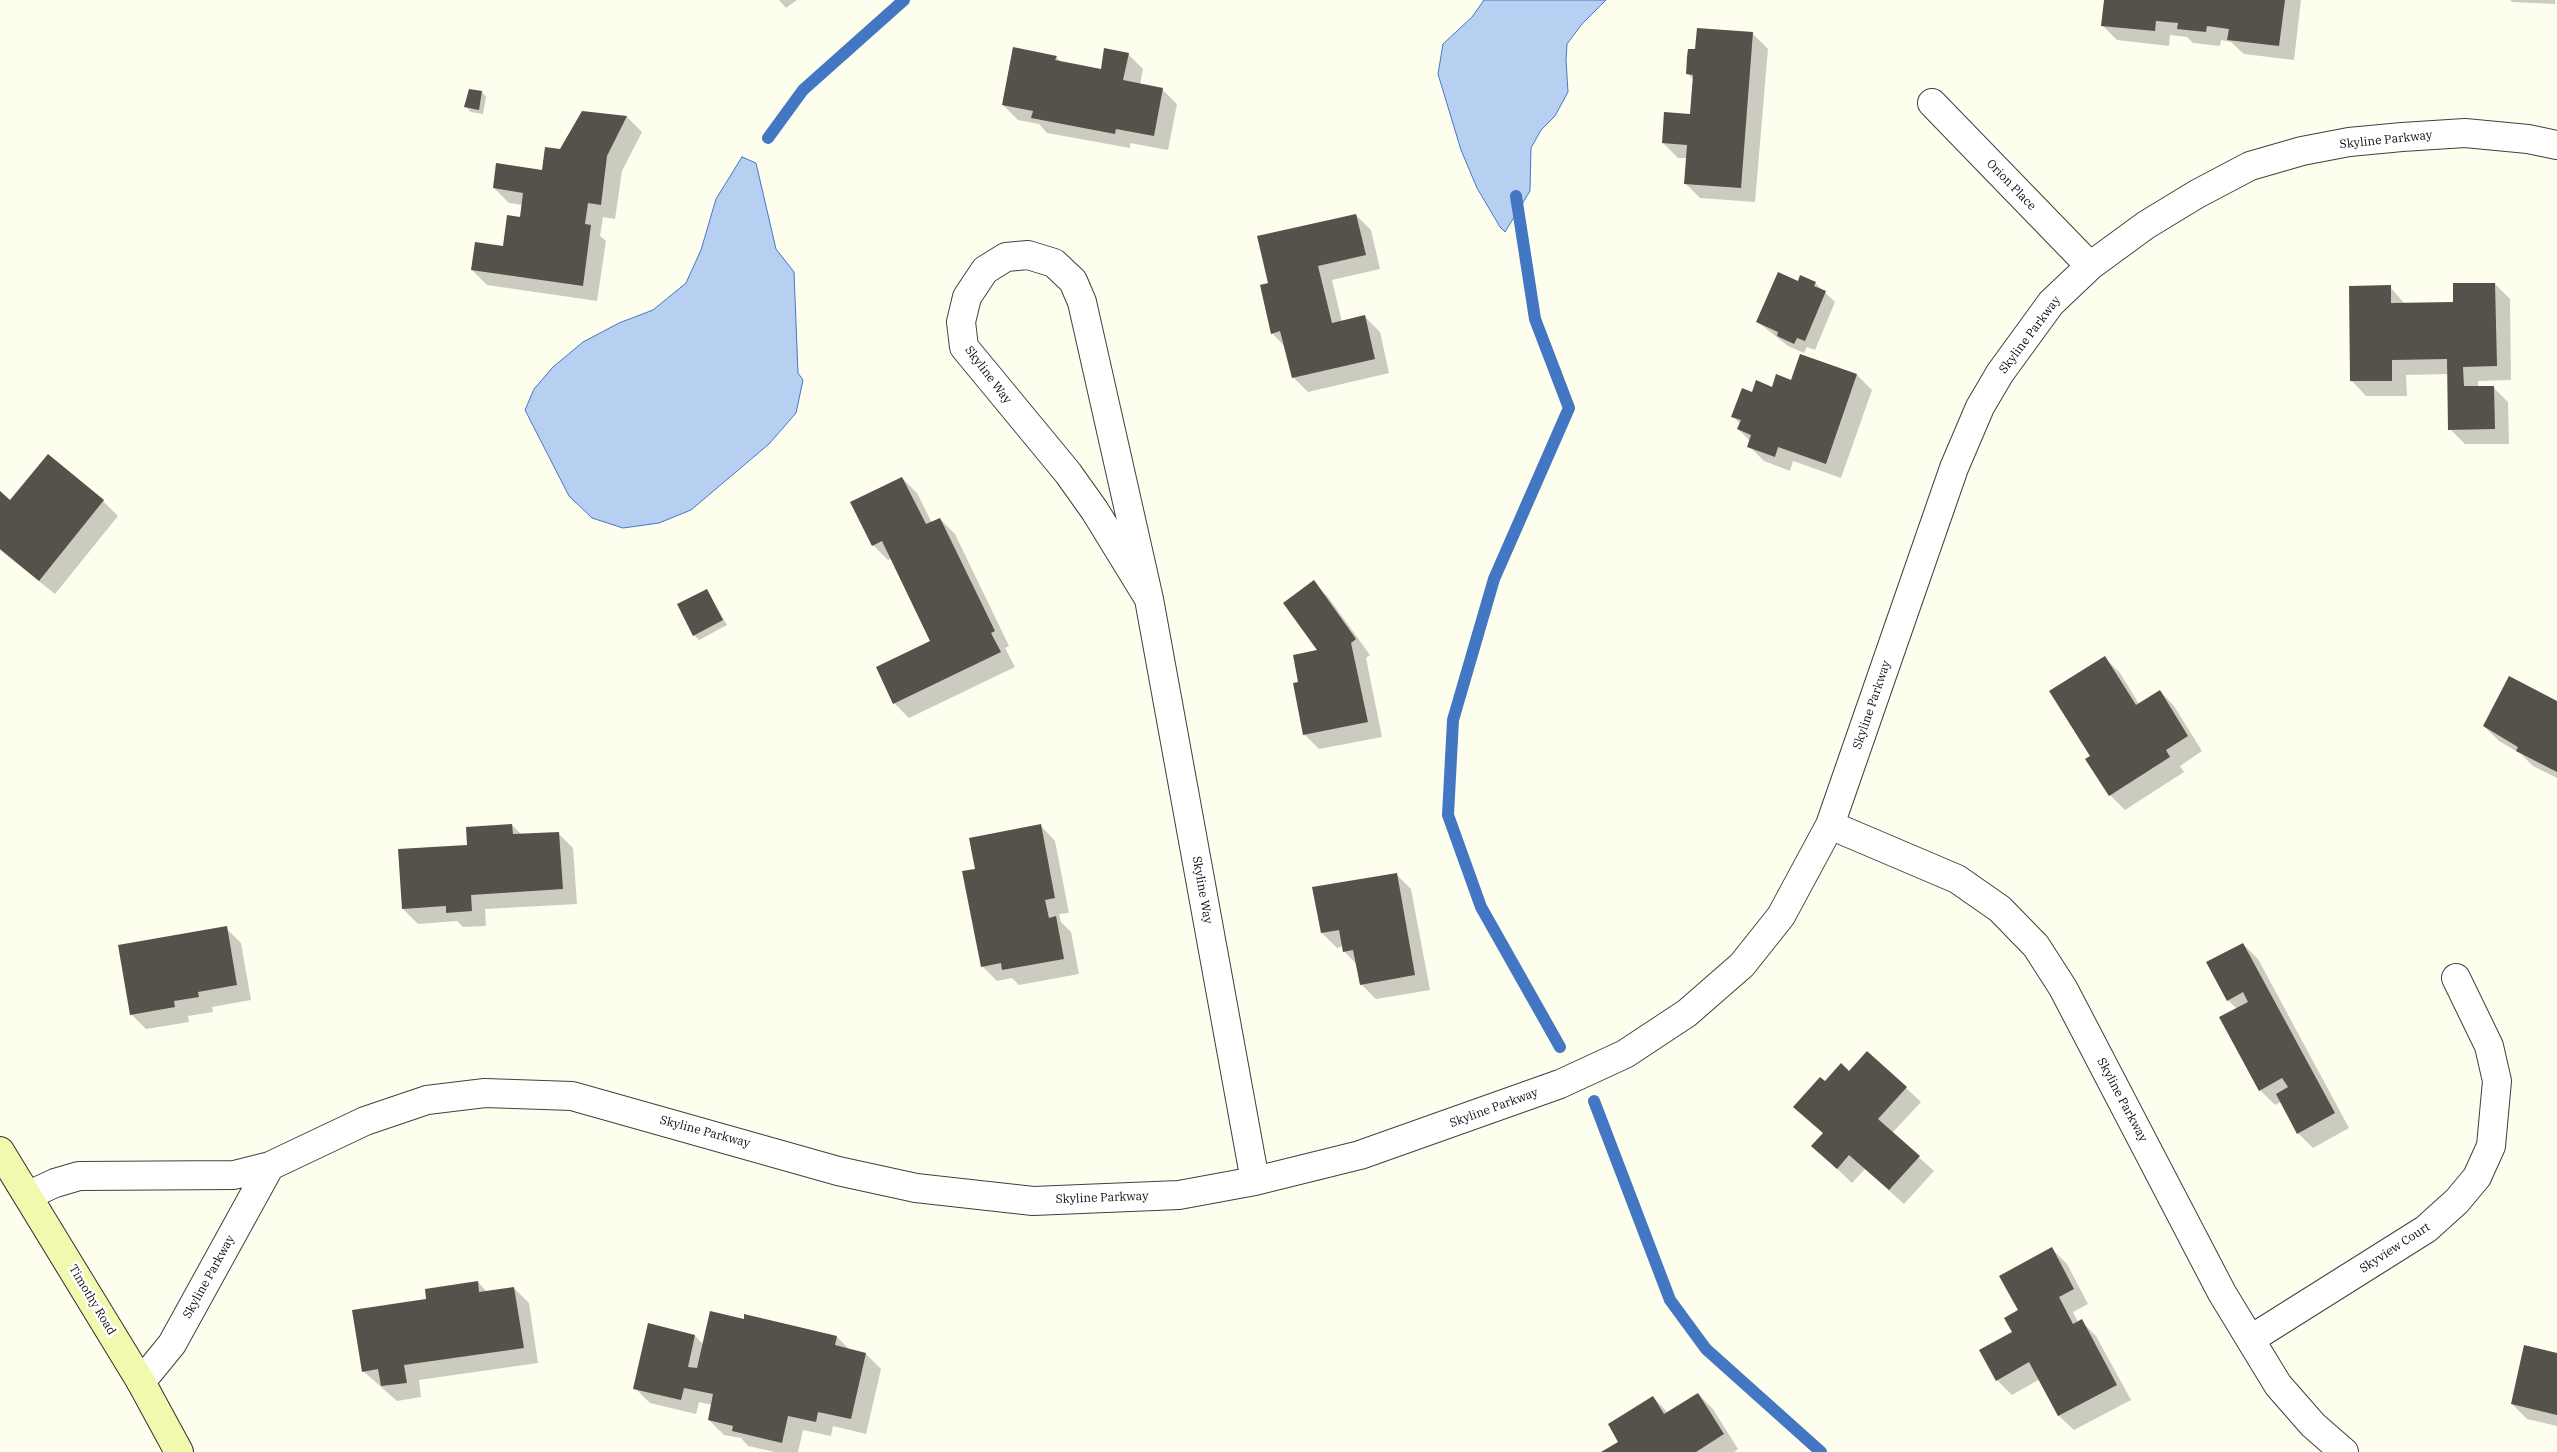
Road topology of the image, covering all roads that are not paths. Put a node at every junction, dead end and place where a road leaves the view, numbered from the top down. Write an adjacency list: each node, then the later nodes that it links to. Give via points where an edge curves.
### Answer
1 (1932, 103): 3 (street, Orion Place)
2 (2557, 145): 3 (street, Skyline Parkway, via 2466,133 2349,142 2302,151 2250,166 2197,194 2146,225)
3 (2090, 266): 5 (street, Skyline Parkway, via 2051,303 2000,373 1980,407 1954,468)
4 (1148, 599): 4 (street, Skyline Way, via 1082,302 1073,281 1054,263 1028,255 1006,257 984,270 967,297 961,322 964,347 1090,504); 9 (street, Skyline Way)
5 (1830, 825): 9 (street, Skyline Parkway, via 1781,916 1742,965 1687,1013 1625,1054 1527,1096 1360,1155); 11 (street, Skyline Parkway, via 1957,879 2000,909 2036,946 2063,988 2179,1213)
6 (2456, 978): 11 (street, Skyview Court, via 2489,1046 2496,1081 2491,1146 2477,1177 2457,1201 2426,1229)
7 (0, 1150): 10 (main road, Timothy Road)
8 (270, 1166): 9 (street, Skyline Parkway, via 365,1121 400,1109 427,1100 485,1093 572,1096 838,1171 916,1188 1034,1201 1179,1195); 10 (street, Skyline Parkway, via 234,1175 79,1176); 12 (street, Skyline Parkway, via 172,1344)
9 (1254, 1181)
10 (29, 1195): 12 (main road, Timothy Road)
11 (2251, 1339): 14 (street, Skyline Parkway, via 2278,1385 2313,1426)
12 (141, 1382): 13 (main road, Timothy Road)
13 (179, 1452)
14 (2344, 1452)

